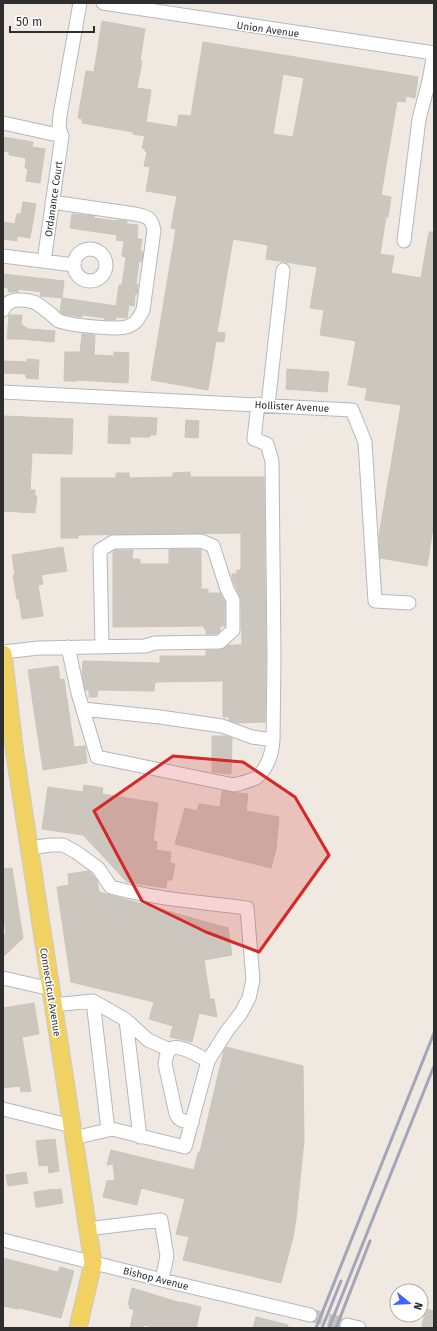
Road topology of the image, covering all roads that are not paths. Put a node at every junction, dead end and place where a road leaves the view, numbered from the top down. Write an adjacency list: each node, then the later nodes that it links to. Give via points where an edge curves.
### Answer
1 (80, 3): 5 (street, Ordanance Court, via 60,115)
2 (103, 3): 3 (street, Union Avenue)
3 (434, 53): 7 (street, via 419,119)
4 (3, 123): 5 (street)
5 (62, 136): 6 (street, Ordanance Court)
6 (52, 202): 9 (street, Ordanance Court); 12 (street, via 147,216 152,221 154,230 143,310 137,322 128,327 73,324 58,320 33,301 11,301)
7 (404, 241)
8 (3, 256): 9 (street)
9 (44, 261): 10 (street)
10 (74, 265)
11 (283, 270): 14 (street)
12 (3, 310)
13 (3, 392): 14 (street, Hollister Avenue)
14 (263, 405): 15 (street, Hollister Avenue, via 352,410 365,442 374,601); 20 (street, via 254,439 267,444 272,461)
15 (409, 603)
16 (102, 646): 16 (street, via 220,642 233,630 233,600 227,589 214,546 201,541 113,542 100,550); 17 (street)
17 (68, 647): 18 (street); 19 (street)
18 (3, 653): 21 (main road, Connecticut Avenue)
19 (83, 709): 20 (street, via 222,726 252,737); 20 (street, via 97,757 234,785 255,778 264,770 272,751)
20 (272, 740)
21 (9, 756): 22 (main road, Connecticut Avenue)
22 (29, 848): 24 (main road, Connecticut Avenue); 28 (street, via 63,845 98,868 111,887 127,892 247,908 253,980 249,998)
23 (3, 978): 24 (street)
24 (52, 997): 25 (street); 32 (main road, Connecticut Avenue)
25 (93, 1001): 26 (street); 31 (street)
26 (126, 1020): 27 (street, via 148,1040); 33 (street)
27 (170, 1050): 28 (street, via 174,1047 180,1048); 30 (street, via 165,1064 176,1114 182,1121)
28 (208, 1061): 30 (street)
29 (3, 1109): 32 (street)
30 (192, 1123): 33 (street, via 185,1147)
31 (108, 1130): 32 (street); 33 (street)
32 (73, 1132): 34 (main road, Connecticut Avenue)
33 (140, 1137)
34 (87, 1229): 36 (main road, Connecticut Avenue); 37 (street, via 161,1220 167,1256)
35 (3, 1240): 36 (street, Bishop Avenue)
36 (92, 1263): 37 (street, Bishop Avenue); 39 (main road, Connecticut Avenue)
37 (162, 1280): 38 (street, Bishop Avenue)
38 (310, 1315)
39 (78, 1328)

